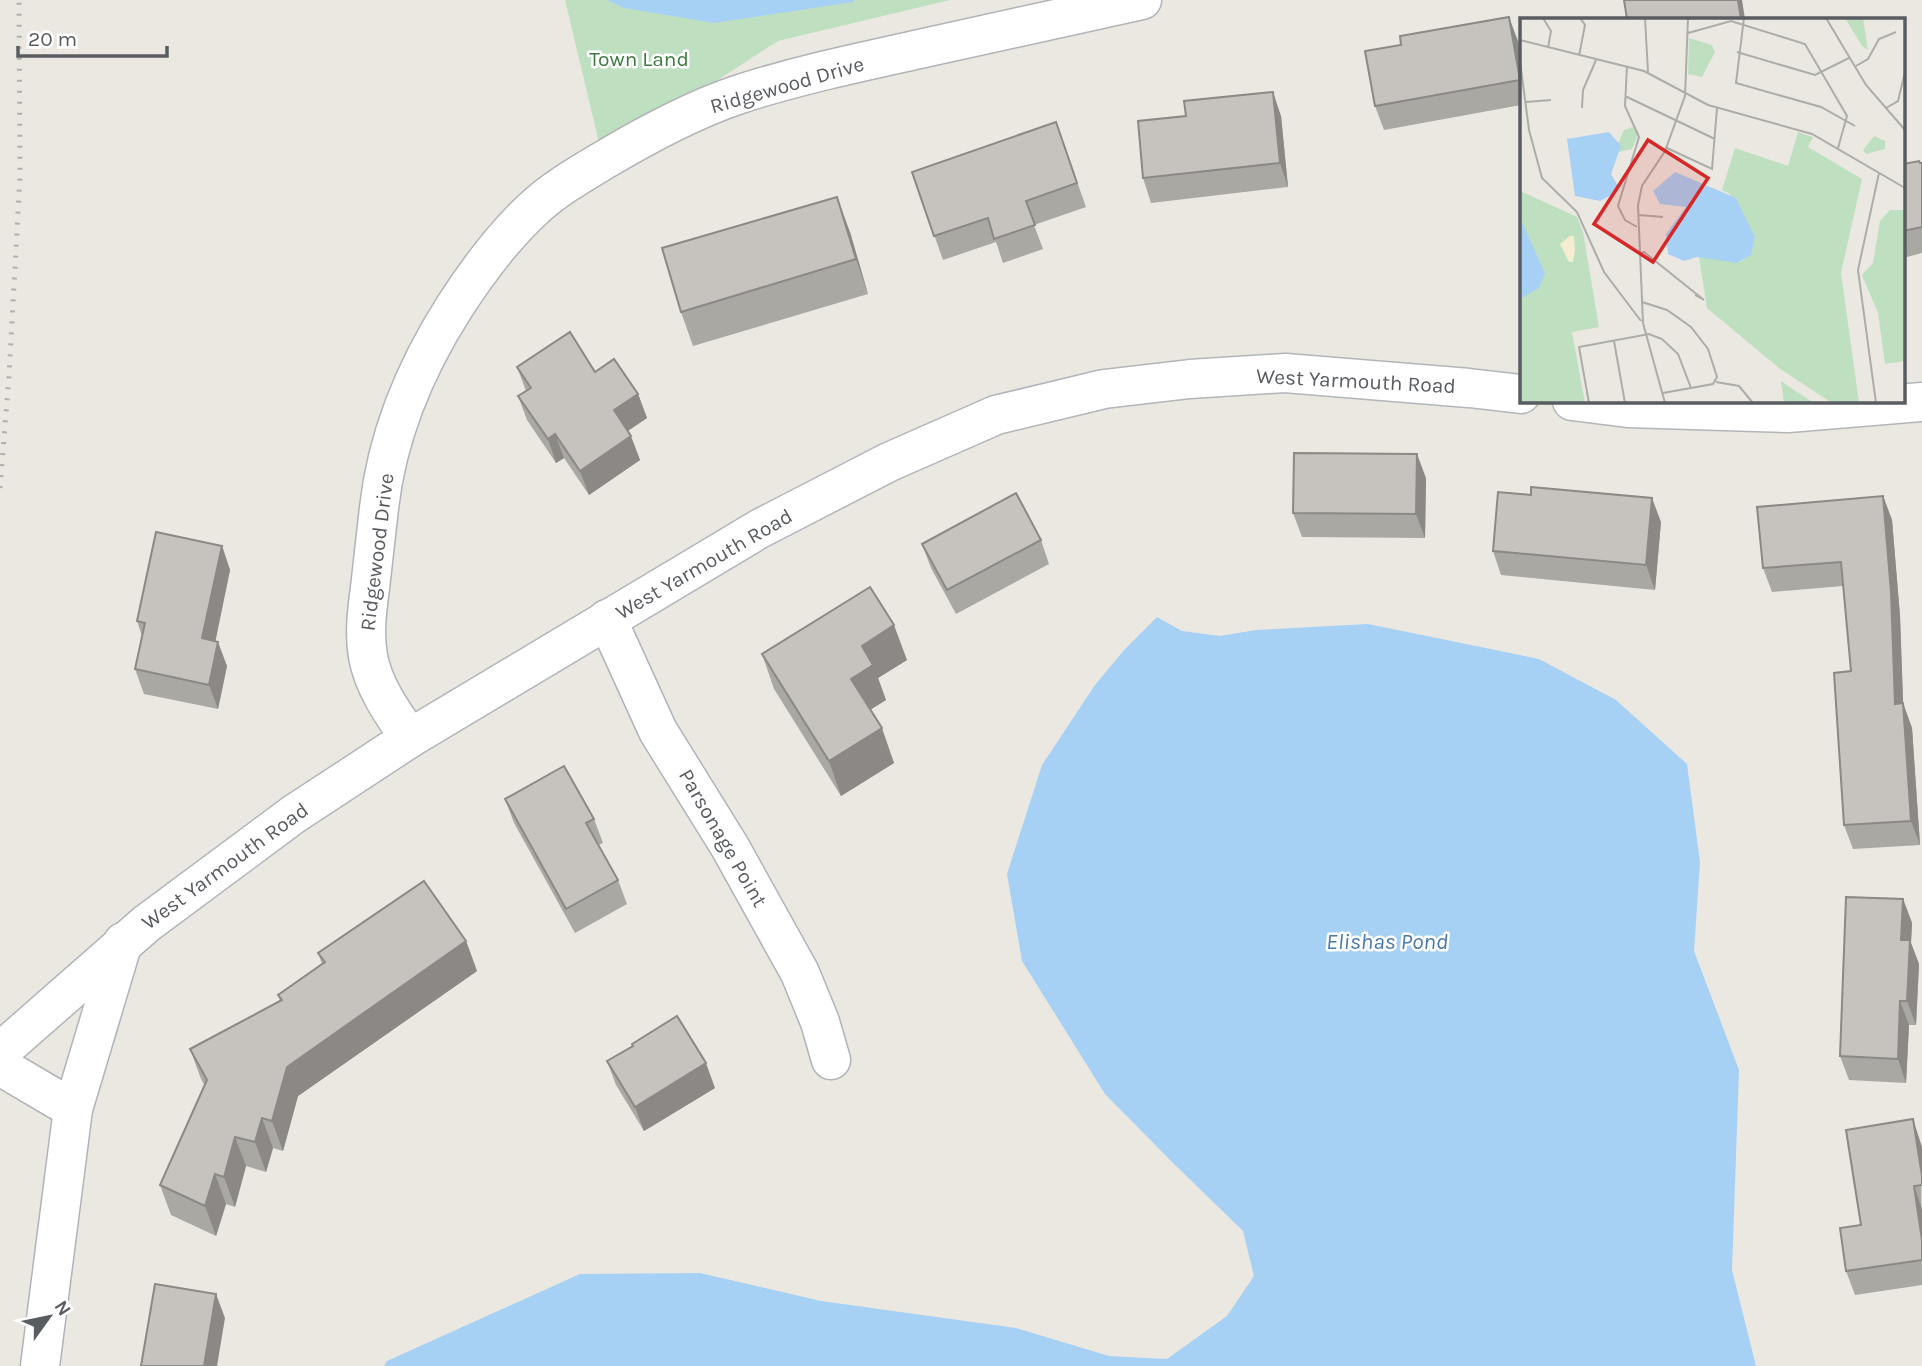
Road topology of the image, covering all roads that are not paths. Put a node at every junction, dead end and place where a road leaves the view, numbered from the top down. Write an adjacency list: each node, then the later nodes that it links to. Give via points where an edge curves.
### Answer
1 (1142, 0): 6 (street, Ridgewood Drive, via 736,95 636,141 533,208 471,282 438,333 417,371 384,472 367,614 368,658 376,682)
2 (1520, 394): 5 (street, West Yarmouth Road, via 1286,373 1104,389 1009,411 890,462 771,523)
3 (1580, 402): 4 (street, via 1788,413)
4 (1922, 402)
5 (607, 620): 6 (street, West Yarmouth Road); 9 (street, Parsonage Point, via 658,731 800,973)
6 (410, 738): 7 (street, West Yarmouth Road, via 294,814)
7 (123, 942): 8 (street, West Yarmouth Road); 11 (street)
8 (0, 1052)
9 (831, 1060)
10 (0, 1066): 11 (street)
11 (73, 1109): 12 (street)
12 (40, 1366)

